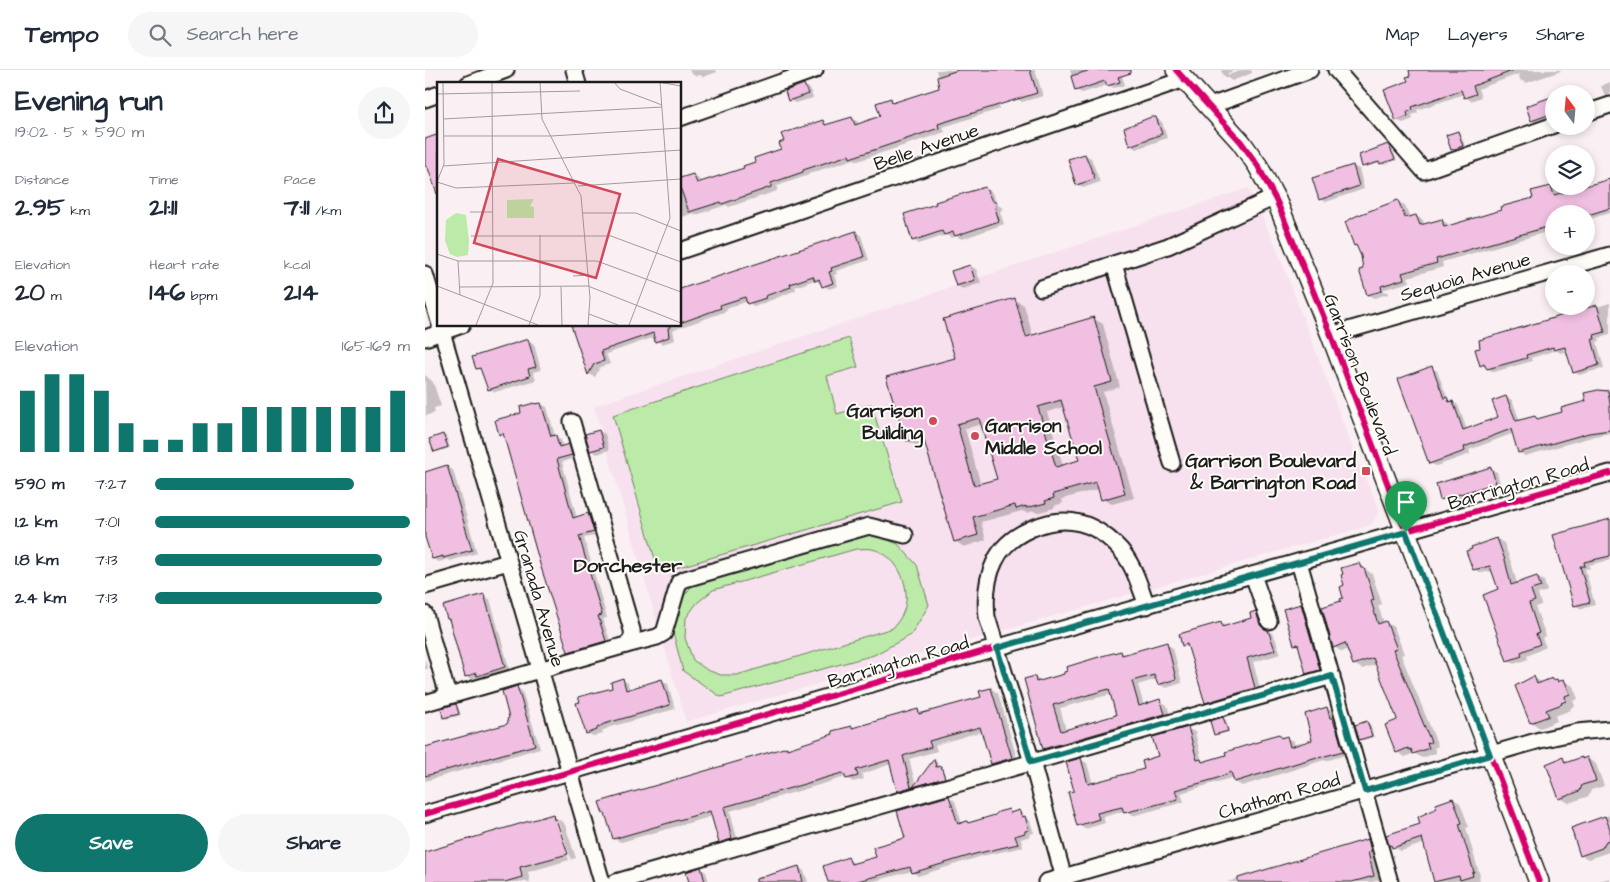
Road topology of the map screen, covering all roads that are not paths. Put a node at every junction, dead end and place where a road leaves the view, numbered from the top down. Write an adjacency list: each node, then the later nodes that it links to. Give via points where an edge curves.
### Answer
1 (506, 70): 7 (street)
2 (573, 70): 8 (street)
3 (815, 70): 14 (street)
4 (1310, 70): 12 (street)
5 (1336, 70): 15 (street, via 1424,171)
6 (1180, 75): 12 (main road, Garrison Boulevard); 17 (street, Belle Avenue)
7 (473, 82)
8 (577, 82)
9 (437, 95): 10 (street)
10 (425, 99)
11 (1610, 105): 13 (street)
12 (1210, 106): 16 (main road, Garrison Boulevard, via 1241,142)
13 (1595, 110)
14 (681, 118)
15 (1545, 128)
16 (1275, 197): 19 (street, via 1168,246); 24 (main road, Garrison Boulevard)
17 (681, 251)
18 (1610, 255): 24 (street, Sequoia Avenue)
19 (1114, 264): 21 (street); 27 (street)
20 (425, 274): 22 (street, Granada Avenue)
21 (1041, 288)
22 (437, 316)
23 (440, 326): 25 (street); 31 (street, Granada Avenue)
24 (1331, 335): 29 (main road, Garrison Boulevard)
25 (425, 338)
26 (572, 422): 38 (street, via 632,630 633,636)
27 (1172, 463)
28 (1610, 473): 29 (street, Barrington Road)
29 (1406, 532): 32 (street, Barrington Road); 45 (main road, Garrison Boulevard)
30 (905, 535): 38 (street, via 869,526 685,579 679,582 664,633)
31 (508, 562): 34 (street); 40 (street, Granada Avenue)
32 (1299, 562): 33 (street, Barrington Road); 41 (street)
33 (1253, 575): 35 (street, Barrington Road); 37 (street)
34 (425, 586)
35 (1147, 606): 39 (street, Barrington Road); 39 (street, via 1128,558 1099,531 1081,523 1061,521 1040,526 1013,540 995,560 988,579 985,597 987,617)
36 (425, 614): 42 (street)
37 (1269, 621)
38 (626, 645): 40 (street)
39 (997, 648): 46 (street); 47 (street, Barrington Road)
40 (540, 669): 42 (street); 47 (street, Granada Avenue)
41 (1332, 676): 46 (street); 48 (street)
42 (448, 696): 43 (street)
43 (425, 702)
44 (1610, 729): 45 (street, Chatham Road, via 1540,740)
45 (1490, 755): 48 (street, Chatham Road); 55 (main road, Garrison Boulevard)
46 (1031, 762): 50 (street); 52 (street)
47 (570, 771): 49 (street, Barrington Road); 51 (street, Granada Avenue)
48 (1365, 791): 50 (street, Chatham Road); 54 (street)
49 (425, 814)
50 (1065, 879): 53 (street, Chatham Road)
51 (602, 882)
52 (616, 882)
53 (1046, 882)
54 (1390, 882)
55 (1538, 882)

